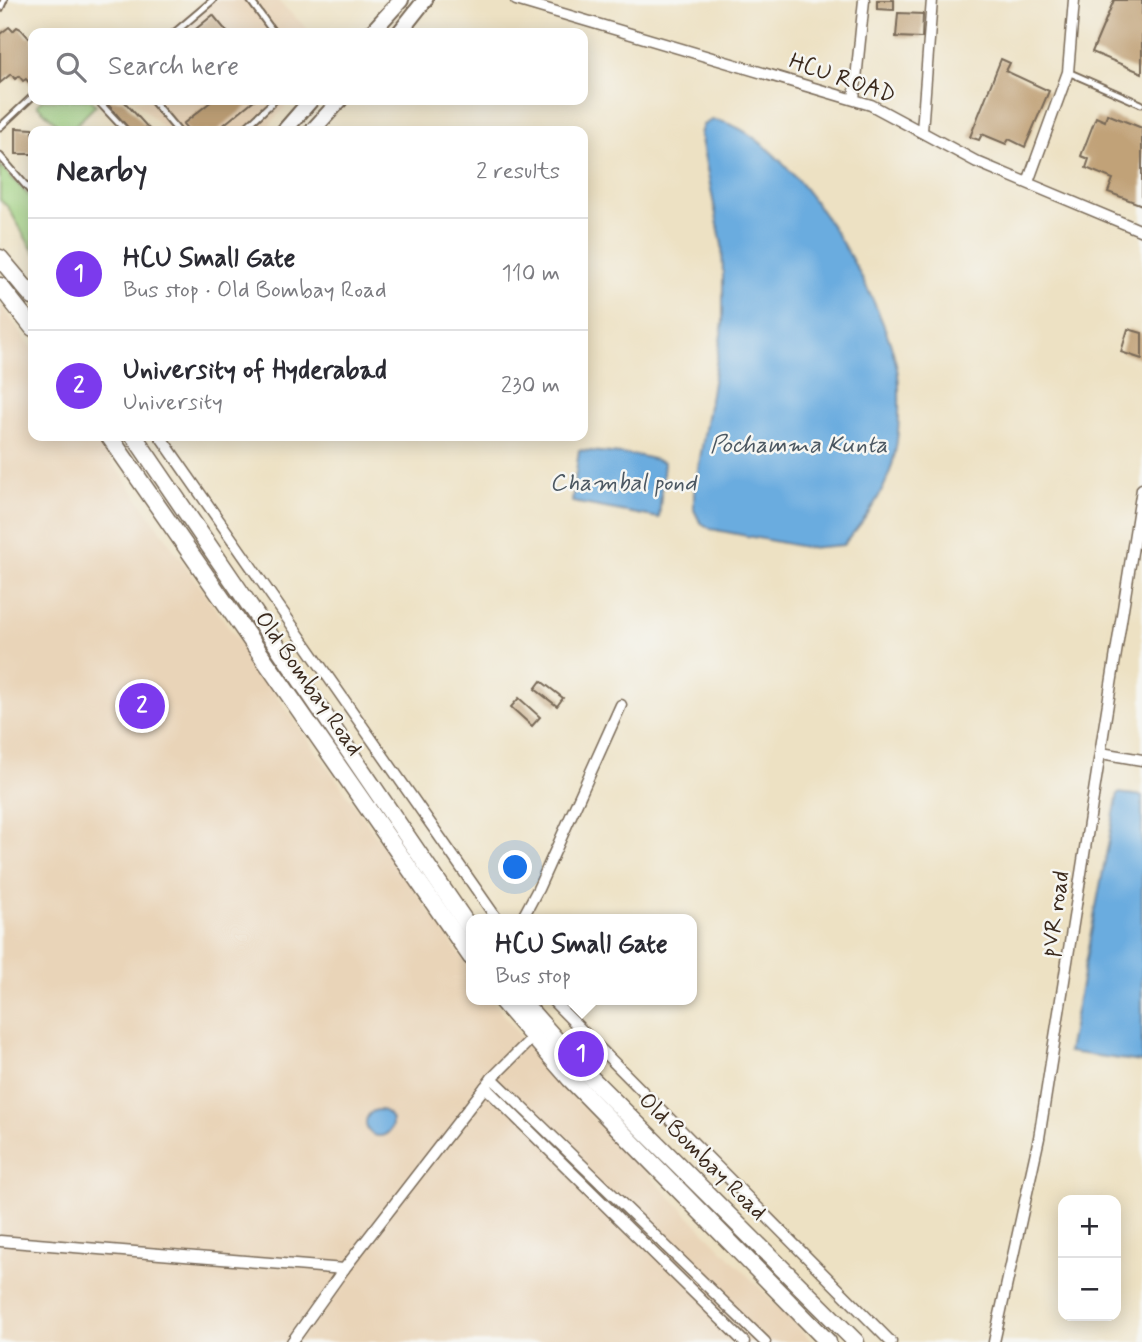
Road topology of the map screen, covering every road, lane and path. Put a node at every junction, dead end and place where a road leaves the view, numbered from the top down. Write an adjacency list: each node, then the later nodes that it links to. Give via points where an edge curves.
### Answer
1 (4, 0): 10 (lane)
2 (213, 0): 11 (lane)
3 (250, 0): 12 (lane)
4 (401, 0): 13 (main road)
5 (425, 0): 14 (main road)
6 (516, 0): 16 (street, HCU ROAD)
7 (864, 0): 16 (street)
8 (932, 0): 30 (street)
9 (1074, 0): 15 (street)
10 (0, 9)
11 (180, 28)
12 (270, 28)
13 (376, 28)
14 (403, 28)
15 (1068, 72): 18 (lane); 32 (street)
16 (854, 99): 30 (street, HCU ROAD)
17 (28, 101): 29 (lane)
18 (1141, 104)
19 (102, 105): 24 (lane)
20 (156, 105): 25 (lane)
21 (270, 105): 26 (lane)
22 (307, 105): 27 (main road)
23 (335, 105): 28 (main road)
24 (121, 126)
25 (174, 126)
26 (249, 126)
27 (288, 126)
28 (317, 126)
29 (0, 127)
30 (922, 131): 32 (street, HCU ROAD, via 977,162)
31 (0, 156): 33 (lane)
32 (1027, 182): 34 (street, HCU ROAD)
33 (28, 188)
34 (1142, 231)
35 (0, 258): 37 (main road)
36 (0, 286): 38 (main road)
37 (28, 291)
38 (28, 322)
39 (112, 441): 49 (main road, Old Bombay Road)
40 (137, 441): 48 (main road, Old Bombay Road)
41 (163, 441): 46 (street)
42 (1142, 489): 44 (street, pVR road)
43 (621, 705): 47 (street)
44 (1101, 752): 45 (street); 63 (street, pVR road, via 1039,1138)
45 (1142, 760)
46 (494, 914)
47 (525, 914)
48 (466, 923)
49 (466, 950)
50 (505, 1005): 53 (main road, Old Bombay Road)
51 (525, 1005): 61 (main road, Old Bombay Road, via 581,1068)
52 (557, 1005): 62 (street)
53 (532, 1038): 54 (street); 60 (main road, Old Bombay Road)
54 (488, 1083): 56 (street); 58 (street); 59 (street)
55 (0, 1241): 56 (street)
56 (344, 1269): 57 (street)
57 (292, 1342)
58 (744, 1342)
59 (765, 1342)
60 (828, 1342)
61 (856, 1342)
62 (891, 1342)
63 (994, 1342)

